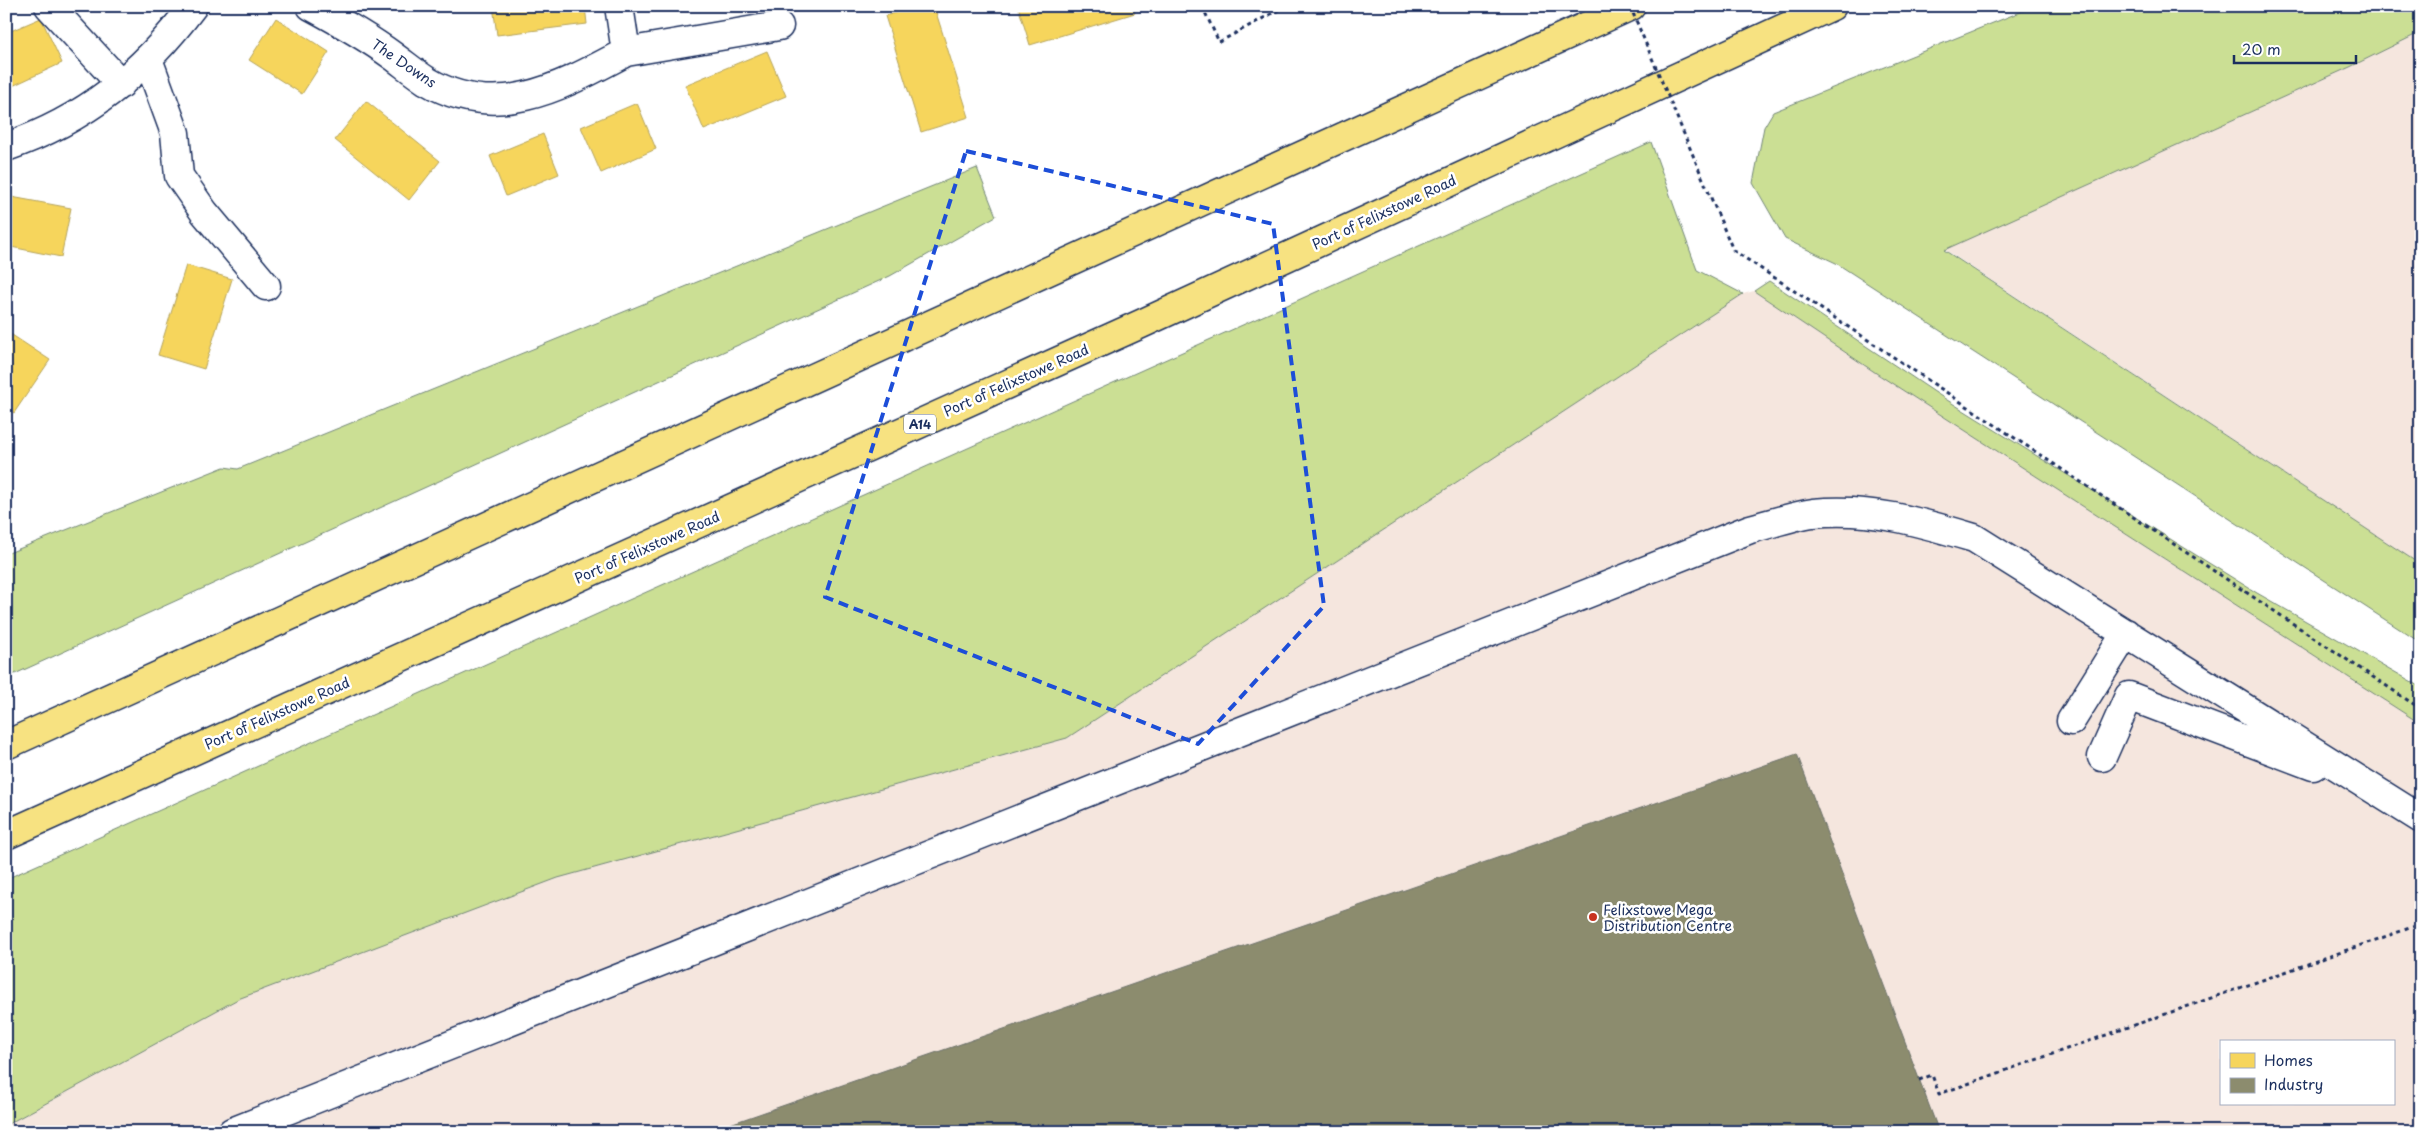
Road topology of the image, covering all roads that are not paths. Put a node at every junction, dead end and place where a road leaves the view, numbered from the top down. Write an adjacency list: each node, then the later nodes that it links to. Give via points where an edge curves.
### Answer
1 (49, 6): 10 (street)
2 (193, 6): 9 (street)
3 (311, 6): 8 (street, The Downs, via 364,36 426,80 455,95 488,100 519,99 556,88)
4 (619, 6): 8 (street)
5 (1631, 6): 15 (highway)
6 (1832, 6): 19 (highway, Port of Felixstowe Road / A14, via 1141,324)
7 (780, 26): 8 (street, The Downs)
8 (626, 52)
9 (148, 58): 10 (street); 12 (street, via 175,133 179,176 204,212)
10 (121, 84): 11 (street, via 62,124)
11 (6, 147)
12 (266, 286)
13 (2126, 633): 14 (street); 17 (street); 20 (street, via 1974,538 1925,523 1870,512 1812,513 1750,529)
14 (2071, 721)
15 (6, 745)
16 (2102, 757): 17 (street, via 2129,696)
17 (2377, 792): 18 (street)
18 (2421, 819)
19 (6, 835)
20 (232, 1132)

